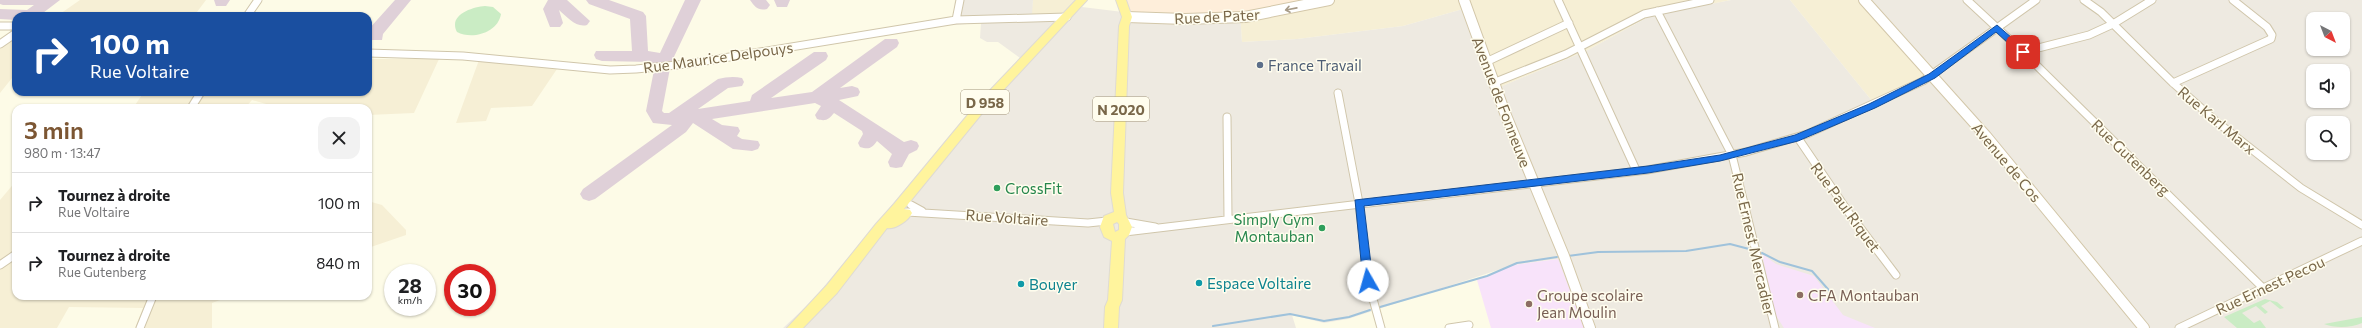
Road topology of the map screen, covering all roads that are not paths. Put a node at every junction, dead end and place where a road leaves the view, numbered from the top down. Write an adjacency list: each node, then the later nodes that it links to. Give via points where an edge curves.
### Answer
1 (258, 0): 16 (street)
2 (960, 0): 19 (street)
3 (1082, 0): 18 (main road, D 958)
4 (1121, 0): 17 (main road, N 2020)
5 (1329, 0): 17 (street, Rue de Pater, one-way to 17, via 1270,13 1236,17)
6 (1464, 0): 30 (street, Avenue de Fonneuve)
7 (1558, 0): 20 (street)
8 (1710, 0): 15 (street)
9 (1864, 0): 31 (street, Avenue de Cos)
10 (1967, 0): 24 (street, Rue Gutenberg)
11 (2036, 0): 24 (street, Rue Voltaire)
12 (2084, 0): 21 (street, Rue Karl Marx)
13 (2152, 0): 21 (street)
14 (2233, 0): 33 (street, via 2267,27 2272,35 2271,39)
15 (1657, 11): 27 (street, via 1644,14); 37 (street, Rue Ernest Mercadier)
16 (250, 12)
17 (1127, 17): 44 (main road, N 2020, via 1124,26 1117,193 1113,198)
18 (1067, 18): 19 (street, Rue Maurice Delpouys); 41 (main road, D 958, via 980,108)
19 (956, 20): 29 (street, Rue Maurice Delpouys, via 687,64 636,69 610,70 463,56)
20 (1568, 23): 27 (street); 30 (street)
21 (2114, 24): 28 (street, via 2089,36); 33 (street, Rue Karl Marx)
22 (0, 26): 23 (street)
23 (12, 26)
24 (1997, 28): 28 (street, Rue Gutenberg); 31 (street, Rue Voltaire)
25 (12, 35): 26 (street)
26 (0, 44)
27 (1580, 48): 32 (street); 38 (street)
28 (2023, 52): 50 (street, Rue Gutenberg)
29 (372, 53)
30 (1486, 62): 32 (street, Avenue de Fonneuve)
31 (1932, 76): 36 (street, Rue Voltaire, via 1872,106); 61 (street, Avenue de Cos, via 1986,136)
32 (1493, 83): 39 (street, Avenue de Fonneuve)
33 (2172, 83): 43 (street, Rue Karl Marx, via 2301,188)
34 (1338, 93): 40 (street)
35 (1227, 117): 42 (street)
36 (1798, 138): 37 (street, Rue Voltaire); 49 (street, Rue Paul Riquet, via 1849,213)
37 (1732, 155): 38 (street, Rue Voltaire); 60 (street, Rue Ernest Mercadier)
38 (1636, 170): 39 (street, Rue Voltaire)
39 (1532, 183): 40 (street, Rue Voltaire); 46 (street, Avenue de Fonneuve)
40 (1359, 203): 42 (street, Rue Voltaire); 56 (street, via 1368,281)
41 (906, 206): 44 (street, Rue Voltaire, via 926,212); 54 (main road, D 958, via 875,236 832,290)
42 (1228, 218): 44 (street, Rue Voltaire, via 1156,228)
43 (2362, 225)
44 (1115, 227): 55 (main road, N 2020, via 1115,300)
45 (2362, 241): 50 (street, Rue Ernest Pecou)
46 (1559, 249): 58 (street, Avenue de Fonneuve); 59 (street, Avenue de Fonneuve)
47 (12, 257): 48 (street)
48 (0, 265)
49 (1896, 275)
50 (2263, 288): 62 (street, Rue Ernest Pecou)
51 (151, 300): 53 (street)
52 (1468, 325): 57 (street)
53 (140, 328)
54 (794, 328)
55 (1111, 328)
56 (1382, 328)
57 (1449, 328)
58 (1586, 328)
59 (1590, 328)
60 (1775, 328)
61 (2144, 328)
62 (2179, 328)

